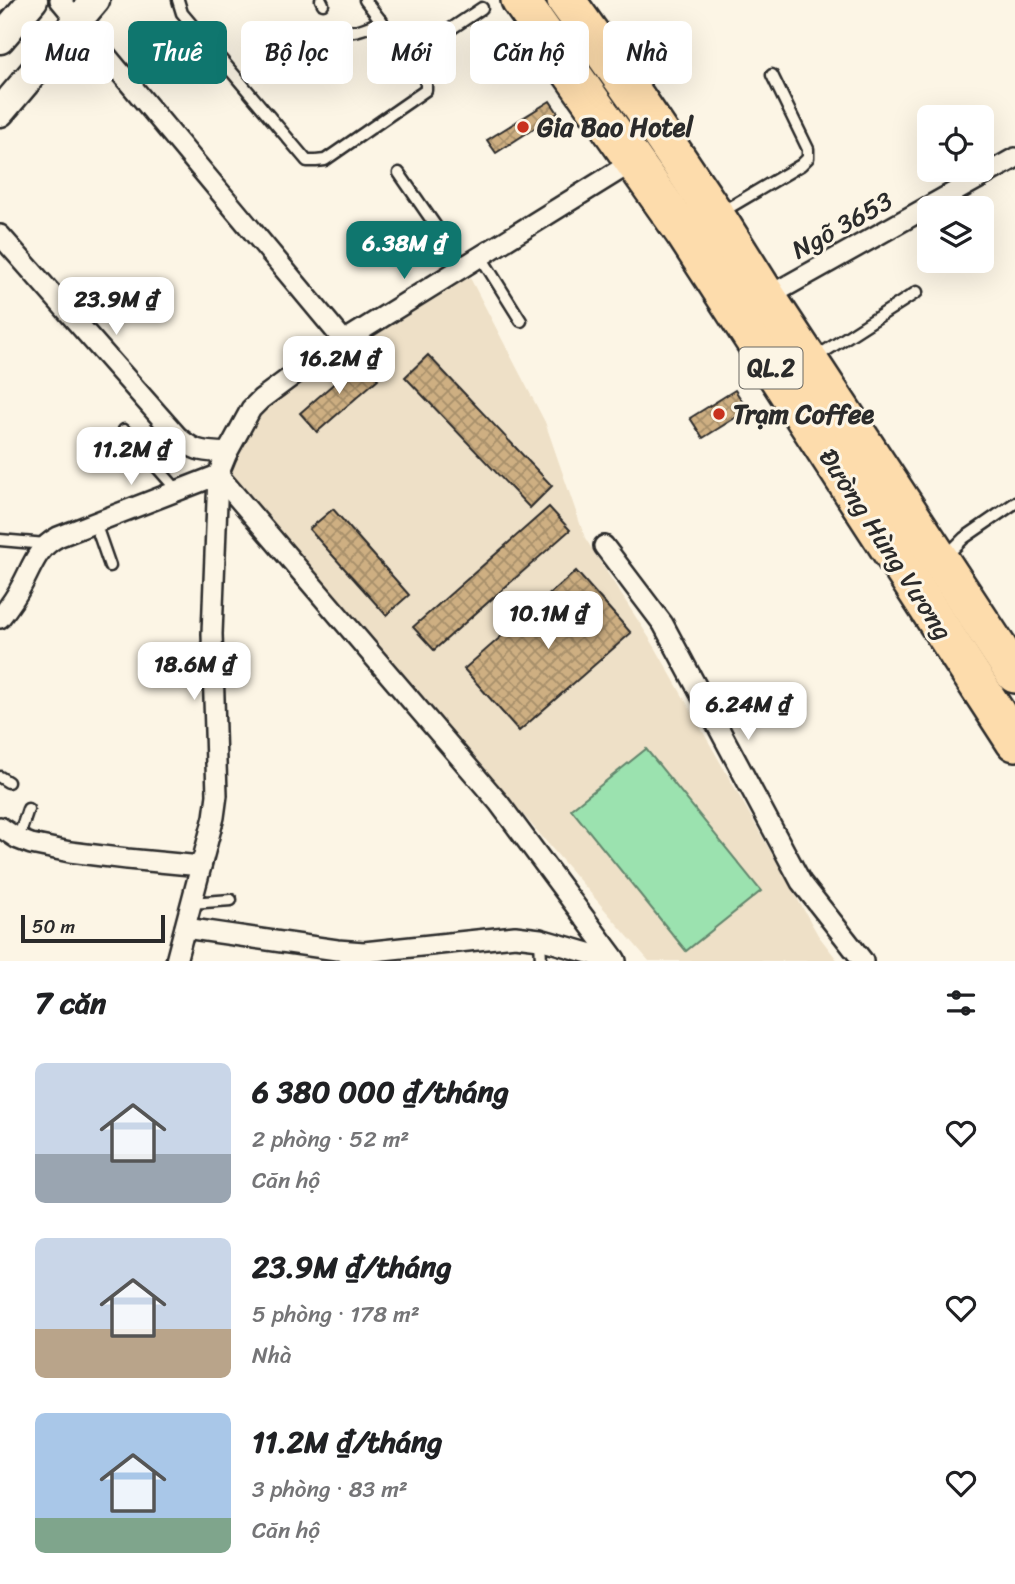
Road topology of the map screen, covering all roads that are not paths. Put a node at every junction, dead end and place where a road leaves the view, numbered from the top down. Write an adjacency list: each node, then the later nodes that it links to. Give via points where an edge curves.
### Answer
1 (33, 0): 10 (main road)
2 (178, 0): 12 (lane, via 181,13 307,160 325,160 426,90)
3 (366, 0): 8 (lane)
4 (520, 0): 15 (highway, Đường Hùng Vương / QL.2)
5 (566, 0): 17 (highway, Đường Hùng Vương / QL.2)
6 (78, 7): 13 (main road); 24 (street)
7 (482, 8): 9 (lane)
8 (382, 21)
9 (456, 25)
10 (0, 38)
11 (772, 75): 17 (lane, via 808,149 808,158)
12 (426, 84)
13 (0, 112)
14 (1015, 158): 22 (street, Ngõ 3653)
15 (634, 161): 19 (street); 39 (highway, Đường Hùng Vương / QL.2)
16 (399, 173): 20 (lane)
17 (716, 216): 22 (highway, Đường Hùng Vương / QL.2)
18 (0, 235): 27 (street, via 177,436 201,451)
19 (481, 257): 20 (street); 23 (lane)
20 (464, 268): 24 (street)
21 (917, 292): 25 (lane)
22 (767, 297): 25 (highway, Đường Hùng Vương / QL.2)
23 (521, 321)
24 (344, 341): 27 (street, via 261,399)
25 (809, 361): 35 (highway, Đường Hùng Vương / QL.2)
26 (124, 430): 29 (lane)
27 (227, 453): 28 (street)
28 (218, 475): 29 (street); 43 (street, via 212,634 217,795); 48 (street, via 499,803)
29 (178, 491): 31 (street)
30 (1015, 503): 35 (lane, via 964,538)
31 (95, 523): 33 (street); 36 (lane)
32 (1, 542): 33 (lane)
33 (46, 544): 37 (street)
34 (604, 546): 51 (street, via 663,624 801,882)
35 (941, 562): 38 (highway, Đường Hùng Vương / QL.2)
36 (110, 566)
37 (0, 618)
38 (1012, 664)
39 (1015, 741)
40 (28, 809): 42 (lane)
41 (0, 827): 42 (street)
42 (18, 839): 43 (street, via 70,852)
43 (201, 866): 45 (street)
44 (231, 901): 45 (lane)
45 (191, 903): 46 (street)
46 (185, 928): 47 (street, via 364,952 516,936); 49 (street)
47 (540, 939): 48 (street); 50 (lane)
48 (615, 960)
49 (176, 961)
50 (541, 961)
51 (863, 961)

